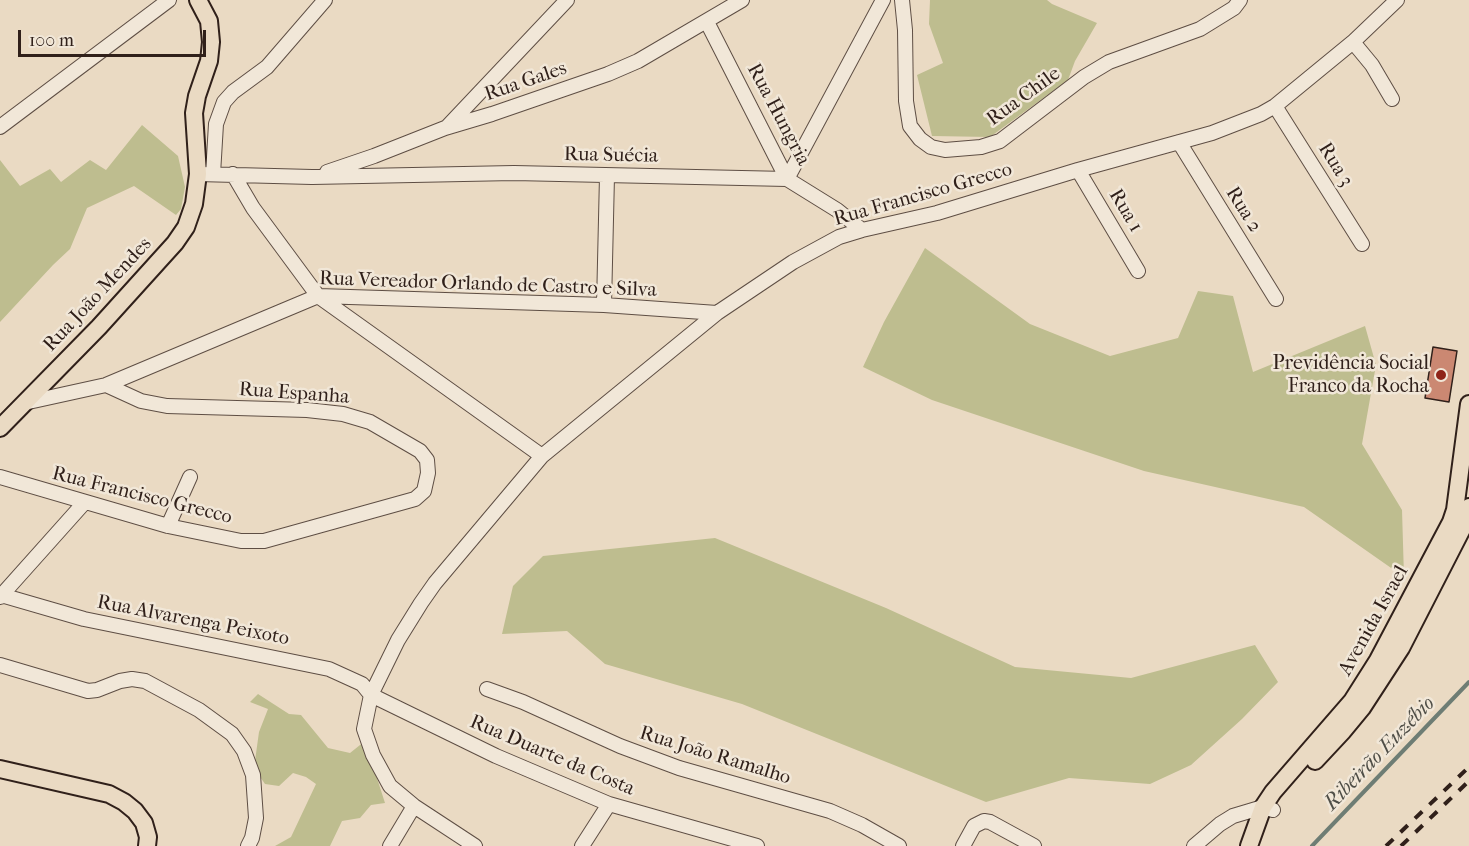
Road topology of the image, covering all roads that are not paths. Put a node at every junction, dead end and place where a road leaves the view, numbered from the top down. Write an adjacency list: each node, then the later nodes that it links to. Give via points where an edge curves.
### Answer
1 (169, 0): 14 (street)
2 (198, 0): 18 (main road, Rua João Mendes, via 209,21 211,42 194,113)
3 (325, 0): 18 (street, via 267,67 224,102)
4 (567, 0): 15 (street)
5 (742, 0): 10 (street, Rua Gales)
6 (883, 0): 22 (street)
7 (902, 0): 8 (street, Rua Chile, via 910,126 931,147 945,150 1000,141 1109,62 1200,29)
8 (1240, 0)
9 (1397, 0): 11 (street, Rua Francisco Grecco)
10 (707, 22): 15 (street, Rua Gales, via 608,74); 22 (street, Rua Hungria)
11 (1353, 42): 12 (street); 13 (street, Rua Francisco Grecco)
12 (1392, 99)
13 (1275, 106): 16 (street, Rua Francisco Grecco, via 1241,122); 24 (street, Rua 3)
14 (0, 127)
15 (446, 128): 21 (street, Rua Gales)
16 (1179, 142): 17 (street, Rua Francisco Grecco); 27 (street, Rua 2)
17 (1078, 170): 23 (street, Rua Francisco Grecco, via 937,213); 25 (street, Rua 1)
18 (206, 174): 19 (street, Rua Suécia); 31 (main road, Rua João Mendes, via 186,227 175,243)
19 (233, 174): 21 (street, Rua Suécia); 26 (street, via 253,208)
20 (607, 176): 21 (street, Rua Suécia, via 514,173); 22 (street, Rua Suécia); 28 (street)
21 (312, 177)
22 (787, 178): 23 (street, Rua Hungria)
23 (862, 230): 29 (street, Rua Francisco Grecco, via 839,237 793,261)
24 (1362, 244)
25 (1138, 271)
26 (318, 296): 28 (street, Rua Vereador Orlando de Castro e Silva); 30 (street, Rua Vereador Orlando de Castro e Silva); 34 (street)
27 (1276, 299)
28 (604, 305): 29 (street, Rua Vereador Orlando de Castro e Silva)
29 (717, 313): 34 (street, Rua Francisco Grecco)
30 (106, 385): 31 (street, Rua Vereador Orlando de Castro e Silva); 37 (street, Rua Espanha, via 141,401 167,406 307,410 370,422 420,451 427,460 424,490)
31 (24, 403): 33 (main road, Rua João Mendes)
32 (1468, 415): 48 (main road, Avenida Israel, via 1451,522 1352,701 1273,792)
33 (0, 428)
34 (542, 456): 44 (street, Rua Francisco Grecco, via 421,603)
35 (0, 477): 38 (street, Rua Francisco Grecco)
36 (190, 477): 40 (street)
37 (415, 499): 40 (street, Rua Francisco Grecco, via 264,540 241,541)
38 (84, 503): 40 (street, Rua Francisco Grecco); 41 (street)
39 (1469, 507): 48 (main road, Avenida Israel, via 1462,529 1401,648 1362,708)
40 (168, 526)
41 (1, 596): 44 (street, Rua Alvarenga Peixoto, via 84,619 329,669 362,684)
42 (0, 665): 51 (street, via 88,691 120,681 145,681 232,734 253,775 256,819)
43 (487, 689): 56 (street, Rua João Ramalho, via 679,768 830,812)
44 (372, 695): 46 (street, Rua Duarte da Costa, via 496,756); 47 (street, Rua Francisco Grecco, via 364,729 373,755 390,786)
45 (0, 768): 50 (main road, via 109,794 135,811 144,824)
46 (609, 804): 54 (street); 55 (street, Rua Duarte da Costa)
47 (414, 806): 52 (street); 53 (street, Rua Francisco Grecco)
48 (1268, 809): 49 (main road, Avenida Israel); 59 (street, via 1233,816)
49 (1253, 838)
50 (147, 846)
51 (248, 846)
52 (390, 846)
53 (475, 846)
54 (582, 846)
55 (758, 846)
56 (899, 846)
57 (963, 846): 58 (street, via 974,826 984,821)
58 (1034, 846)
59 (1194, 846)

